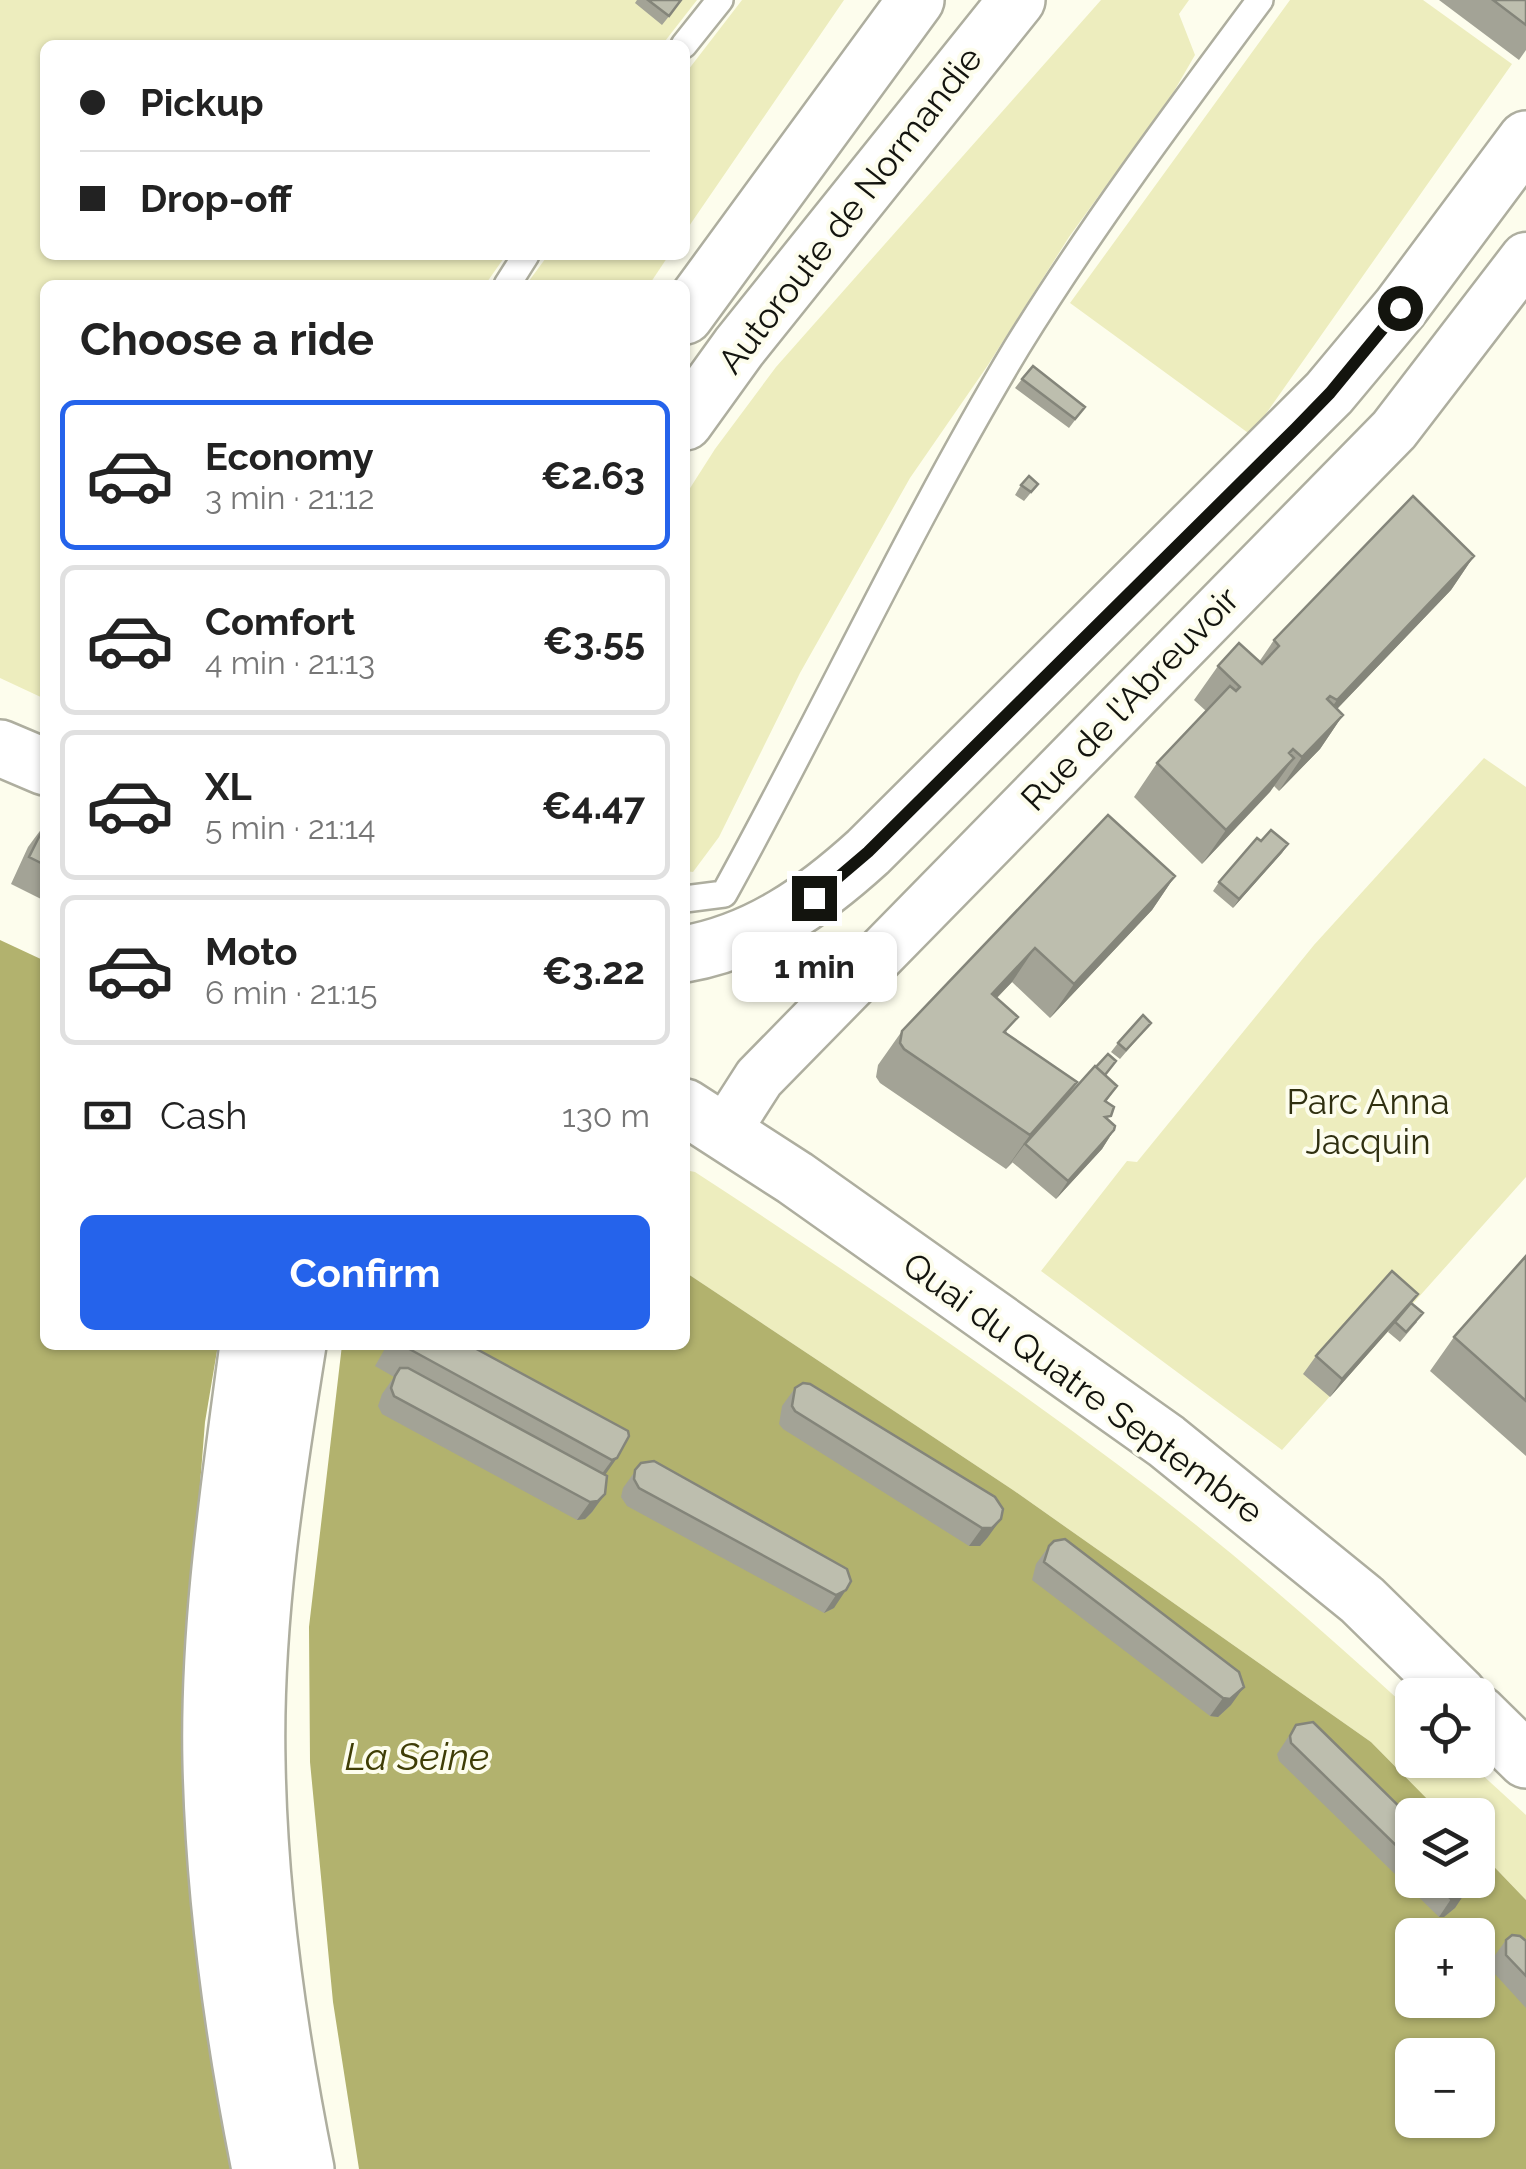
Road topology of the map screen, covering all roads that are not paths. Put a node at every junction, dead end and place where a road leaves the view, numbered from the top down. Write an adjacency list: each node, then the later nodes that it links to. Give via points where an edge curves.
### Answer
1 (720, 0): 5 (lane)
2 (916, 0): 8 (main road, Autoroute de Normandie)
3 (1017, 0): 9 (main road, Autoroute de Normandie)
4 (1260, 0): 12 (lane, via 1151,147 1019,345 922,512 724,894)
5 (688, 40)
6 (1526, 138): 13 (main road, via 1330,393 868,852 776,922)
7 (1526, 258): 14 (street, Rue de l'Abreuvoir, via 1394,430 759,1078)
8 (690, 309)
9 (690, 415)
10 (0, 748): 11 (main road)
11 (40, 765)
12 (690, 898)
13 (690, 953)
14 (705, 1119): 17 (main road, Quai du Quatre Septembre, via 1166,1441 1362,1600)
15 (247, 1350): 20 (main road, via 218,1613 211,1760 232,2009)
16 (297, 1350): 21 (main road, via 276,1476 256,1760 276,2003)
17 (1442, 1678)
18 (1495, 1730): 19 (main road)
19 (1526, 1760)
20 (260, 2169)
21 (306, 2169)

